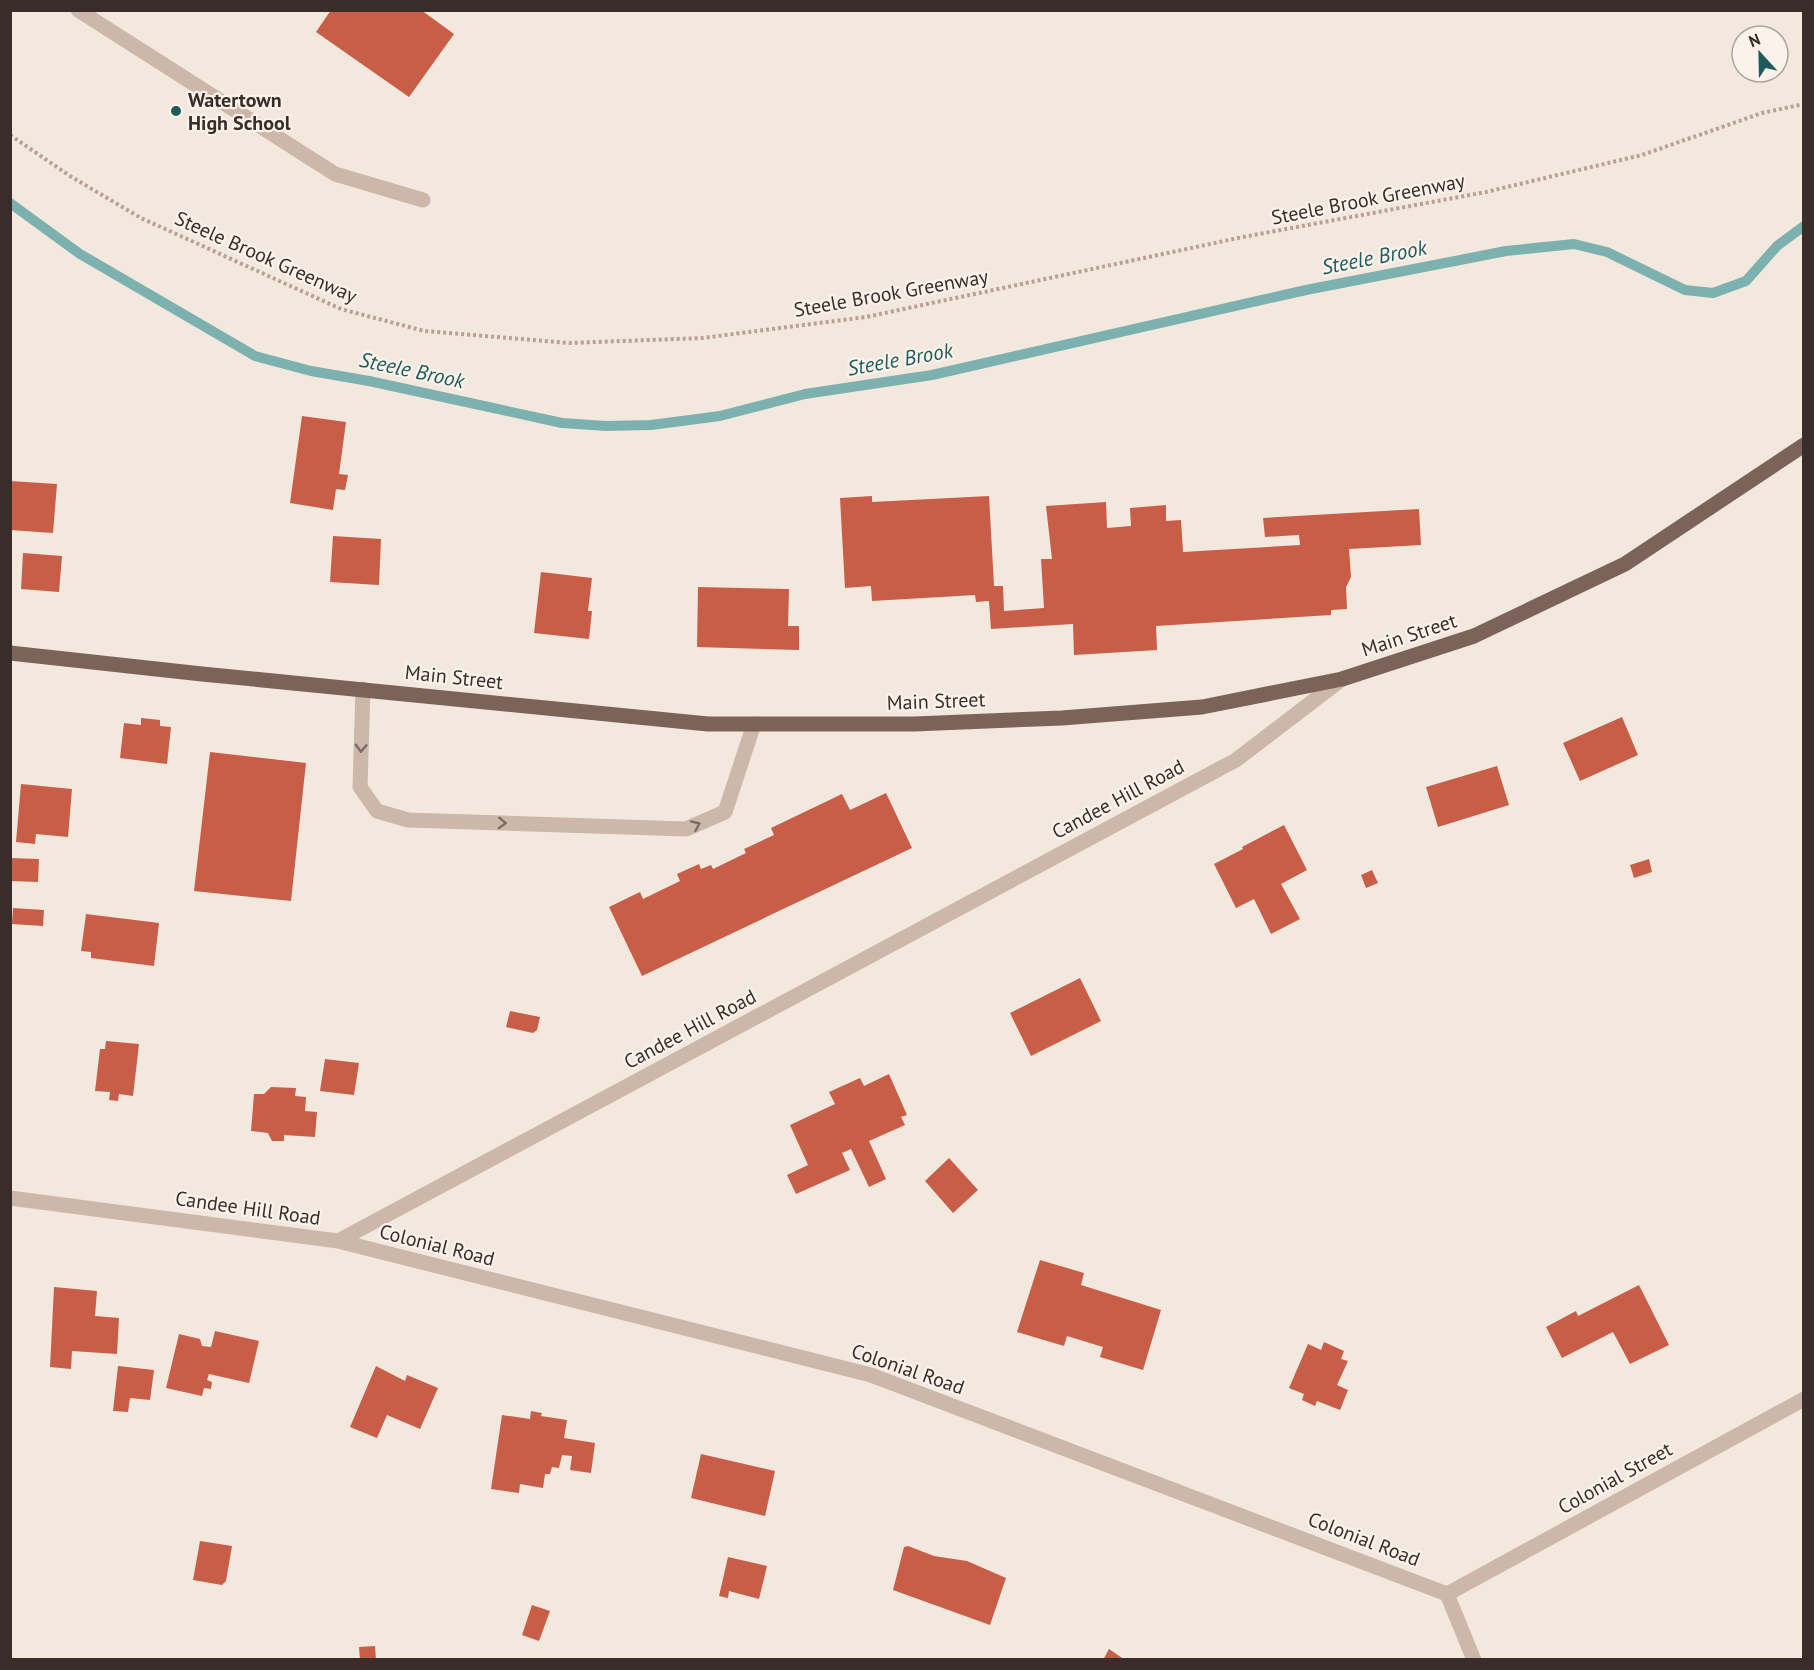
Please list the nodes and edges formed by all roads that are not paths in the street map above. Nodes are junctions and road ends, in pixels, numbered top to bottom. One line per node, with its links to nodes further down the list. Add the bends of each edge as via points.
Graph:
1 (78, 10): 2 (street, via 335,174)
2 (423, 200)
3 (1803, 445): 5 (main road, Main Street, via 1625,564 1474,636)
4 (10, 653): 6 (main road, Main Street)
5 (1342, 679): 7 (main road, Main Street, via 1202,707 1062,718 914,724); 9 (street, Candee Hill Road, via 1236,760)
6 (363, 689): 7 (main road, Main Street, via 708,724); 7 (street, one-way to 7, via 360,787 377,811 408,820 686,829 725,812)
7 (754, 724)
8 (10, 1198): 9 (street, Candee Hill Road)
9 (338, 1241): 11 (street, Colonial Road, via 871,1375)
10 (1803, 1399): 11 (street, Colonial Street)
11 (1447, 1594): 12 (street)
12 (1474, 1659)

